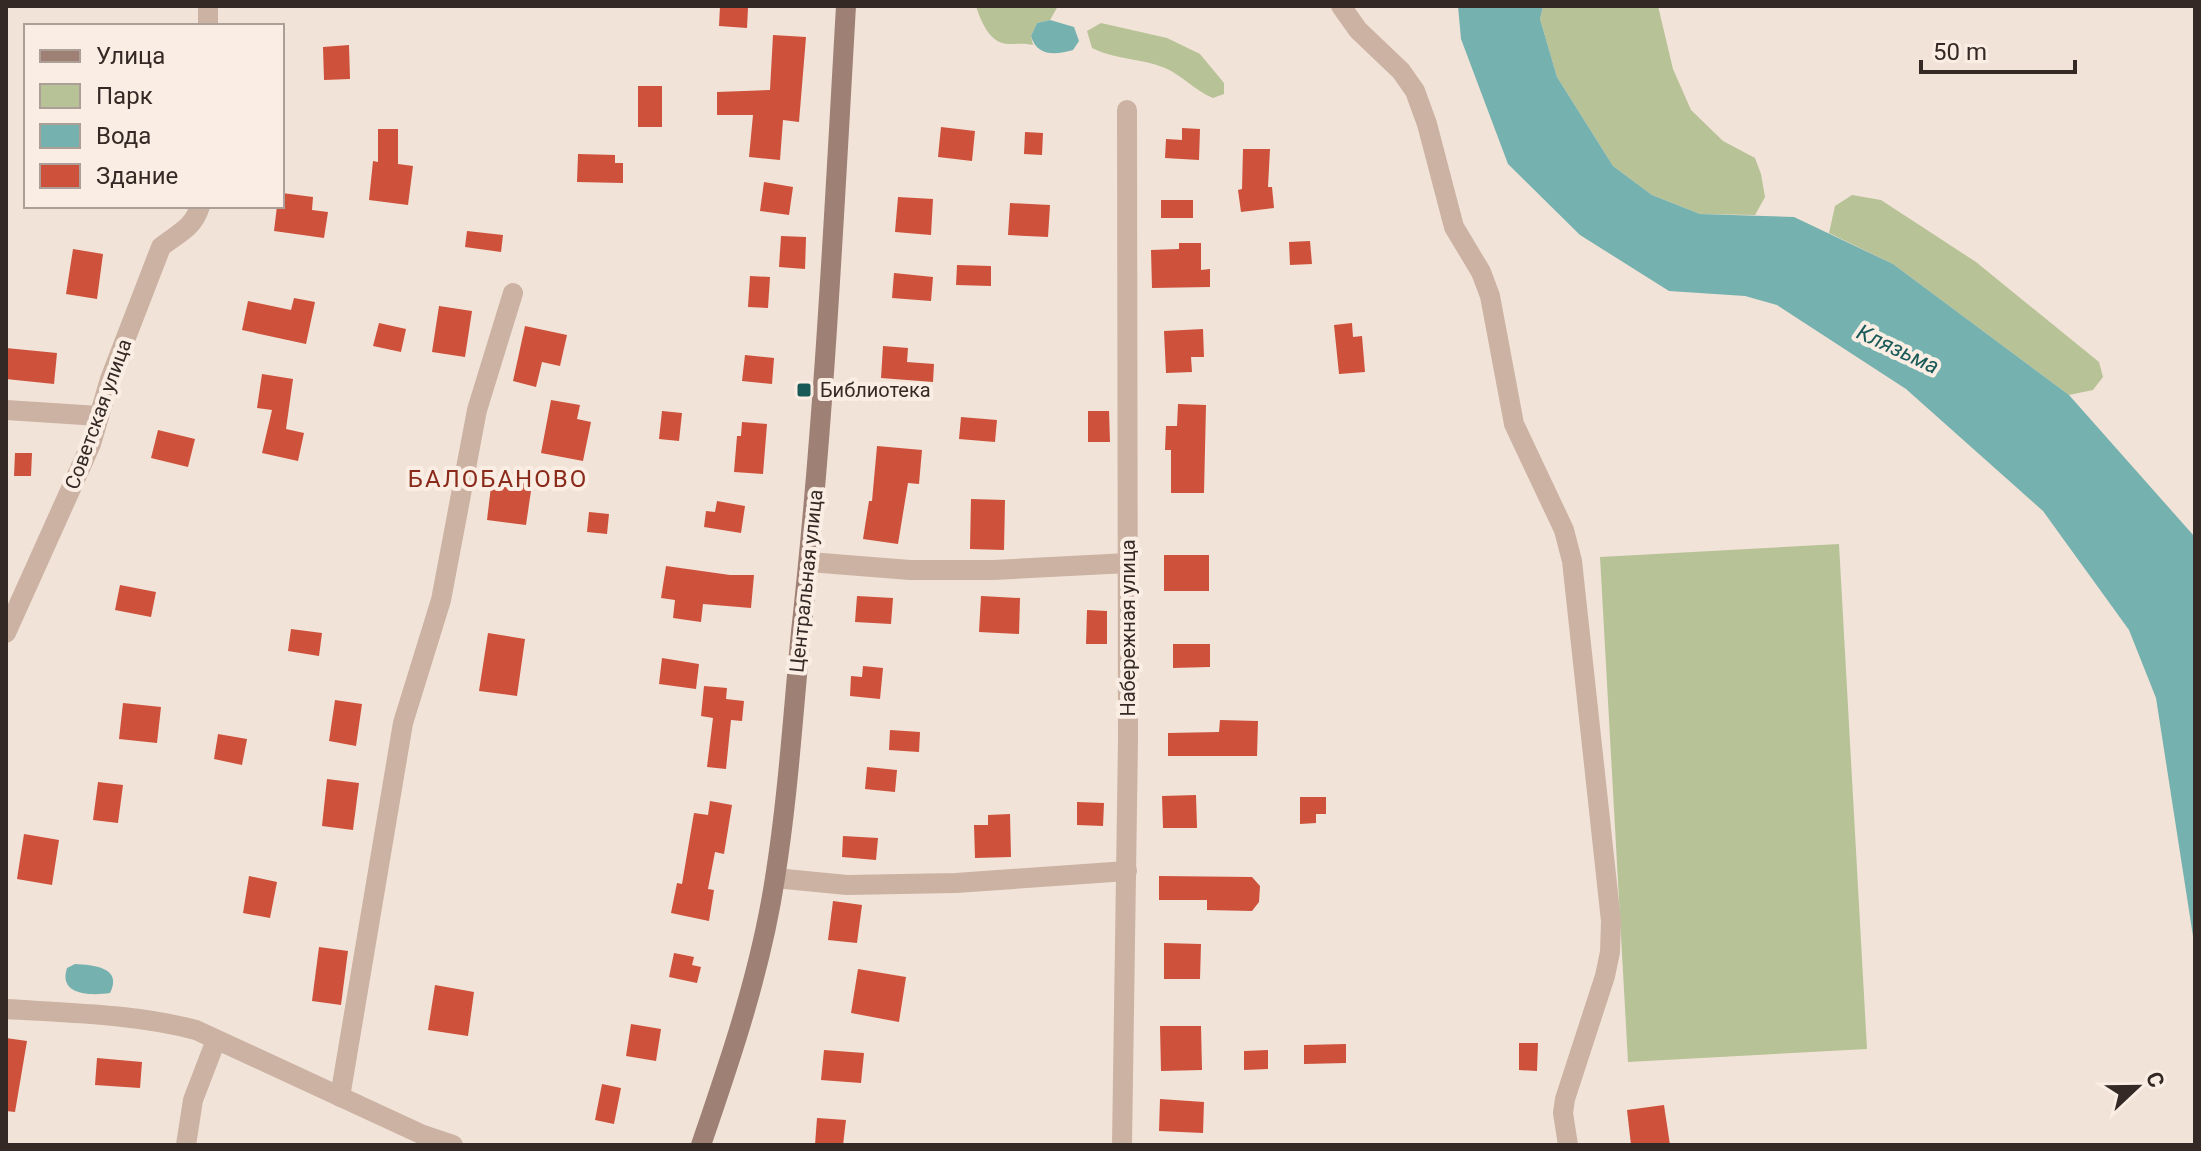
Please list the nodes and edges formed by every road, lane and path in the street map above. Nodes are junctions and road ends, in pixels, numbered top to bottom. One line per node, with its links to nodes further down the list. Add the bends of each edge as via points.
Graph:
1 (846, 6): 8 (main road, Центральная улица)
2 (1341, 6): 20 (street, via 1415,91 1454,227 1490,296 1514,424 1564,530 1572,561 1611,921 1605,976 1565,1099)
3 (1127, 110): 9 (street, Набережная улица)
4 (199, 208): 7 (street, Советская улица, via 184,233 161,247)
5 (513, 293): 15 (street, via 477,410 441,600 403,723)
6 (6, 410): 7 (street)
7 (99, 416): 10 (street, Советская улица)
8 (809, 562): 9 (street, via 910,570); 12 (main road, Центральная улица)
9 (1128, 563): 11 (street, Набережная улица)
10 (6, 633)
11 (1127, 871): 12 (street, via 956,883 847,885); 19 (street, Набережная улица)
12 (775, 878): 18 (main road, Центральная улица, via 749,996)
13 (6, 1009): 14 (street, via 172,1024)
14 (216, 1040): 15 (street); 16 (street, via 193,1100)
15 (340, 1097): 17 (street)
16 (186, 1145)
17 (453, 1145)
18 (702, 1145)
19 (1122, 1145)
20 (1568, 1145)

